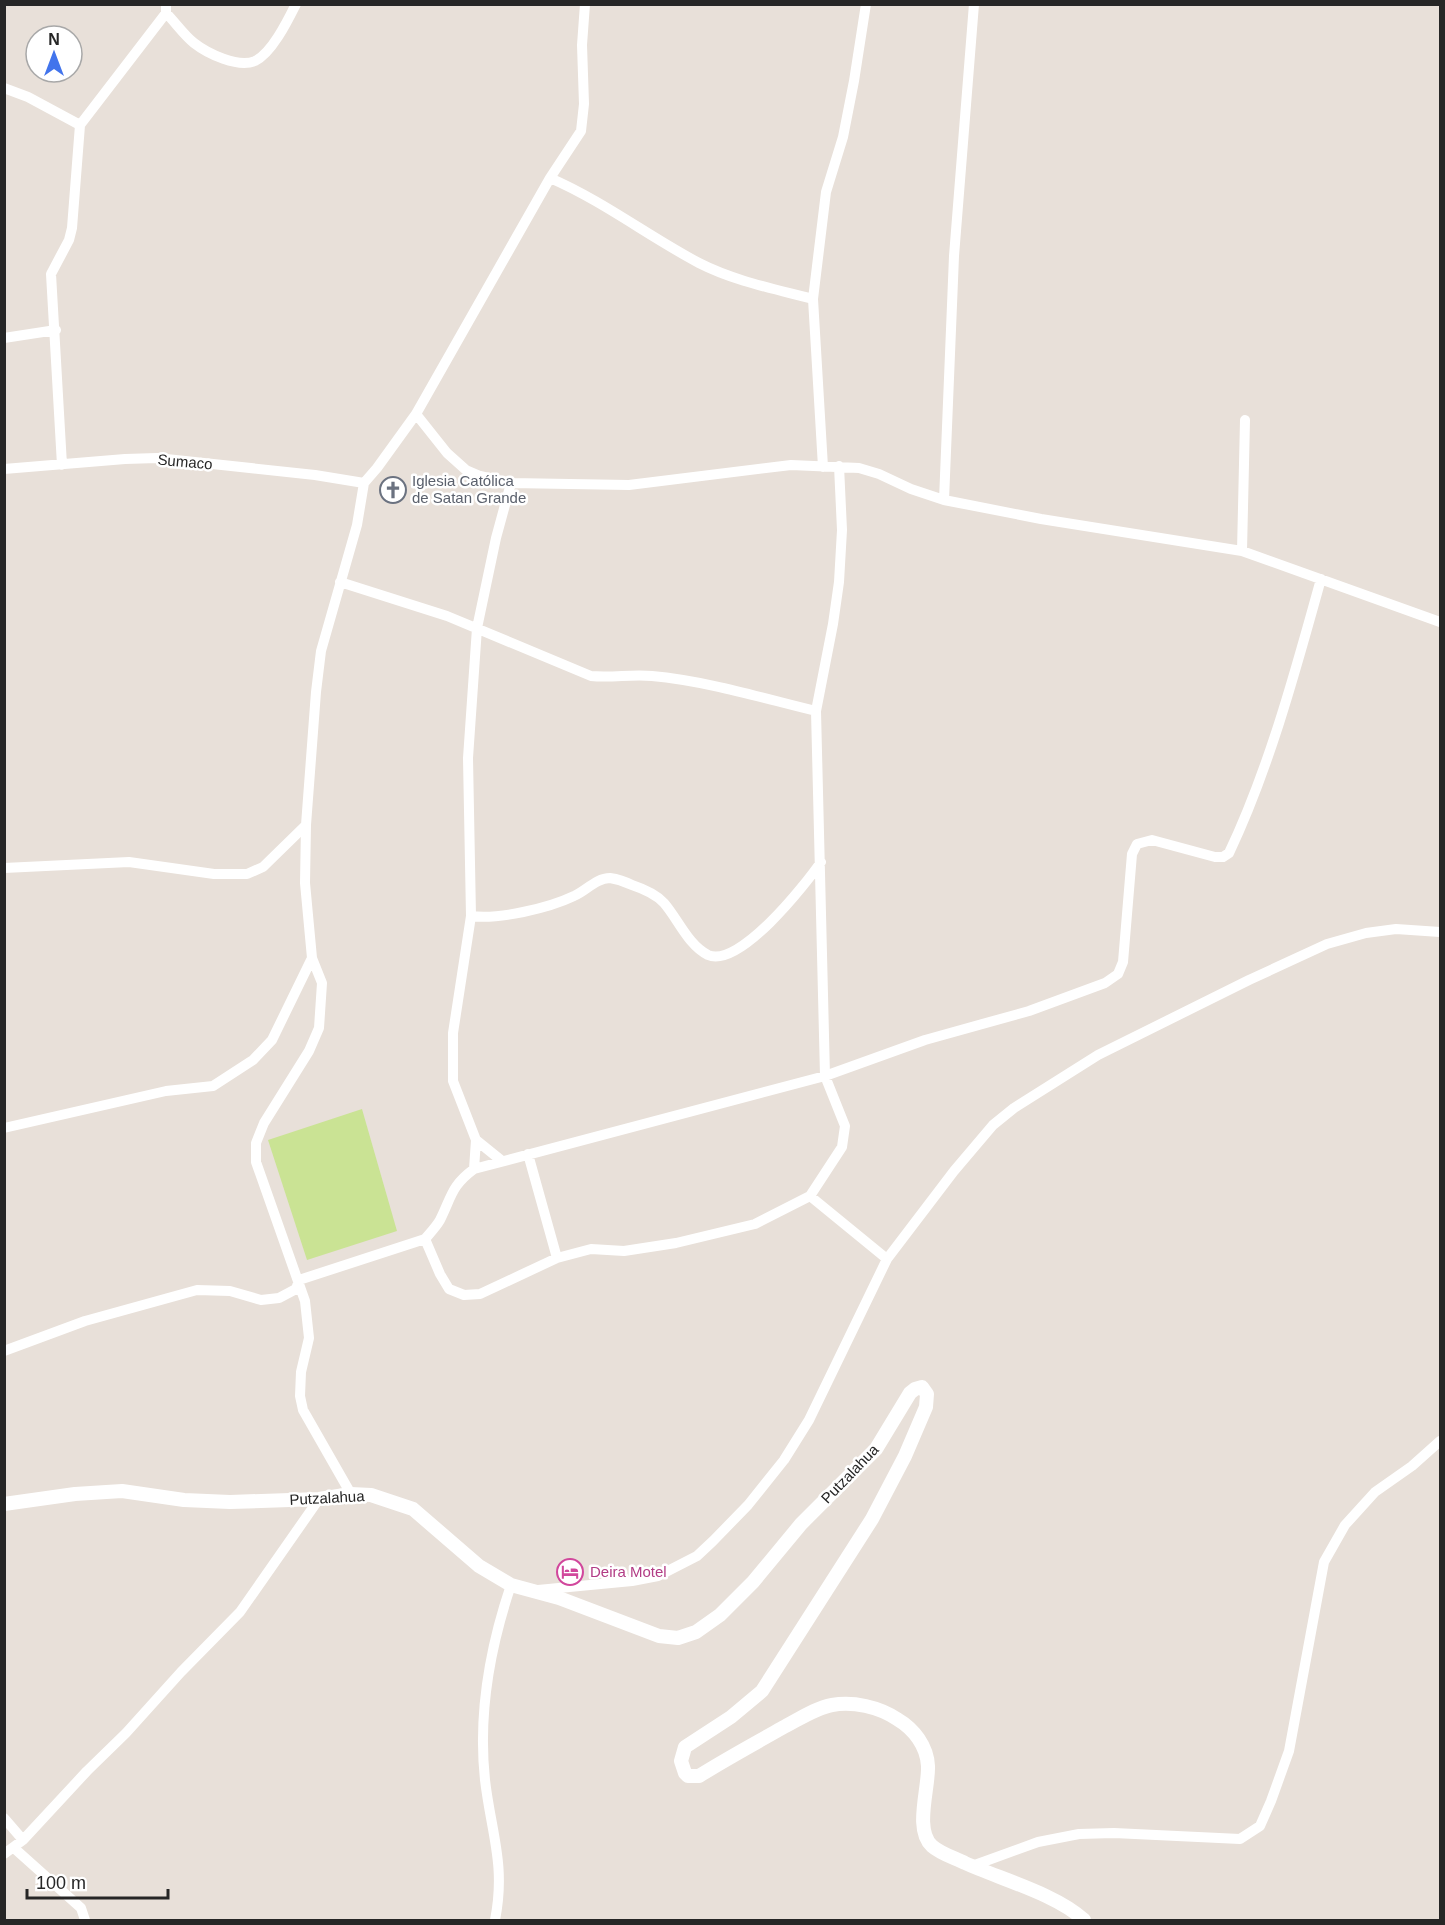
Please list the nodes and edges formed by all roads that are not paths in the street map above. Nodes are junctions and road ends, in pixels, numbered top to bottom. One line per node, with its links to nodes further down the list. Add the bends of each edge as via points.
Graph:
1 (296, 4): 5 (street, via 269,48 256,60 240,63 223,59 194,43)
2 (585, 4): 8 (street, via 581,131)
3 (866, 4): 9 (street, via 843,137 826,192)
4 (974, 4): 20 (street, via 954,256)
5 (166, 9): 7 (street)
6 (4, 88): 7 (street)
7 (80, 125): 10 (street, via 72,228 51,274)
8 (550, 178): 9 (street, via 592,198 698,262 741,279); 12 (street)
9 (813, 299): 16 (street)
10 (56, 330): 11 (street); 14 (street)
11 (4, 338)
12 (416, 414): 18 (street); 19 (street, via 466,470)
13 (1245, 420): 21 (street)
14 (62, 465): 17 (street, Sumaco); 18 (street, Sumaco, via 167,459)
15 (839, 466): 16 (street); 20 (street, via 879,474); 26 (street, via 839,582)
16 (823, 467): 19 (street, via 791,465 628,485)
17 (4, 469)
18 (364, 483): 23 (street, via 357,525)
19 (511, 483): 25 (street)
20 (944, 500): 21 (street)
21 (1242, 551): 22 (street)
22 (1322, 579): 24 (street); 33 (street, via 1263,766 1229,853 1215,857 1152,840 1137,844 1132,854 1126,944 1118,974 1105,983 1029,1011 925,1040)
23 (340, 582): 25 (street); 27 (street, via 321,651)
24 (1440, 622)
25 (477, 628): 26 (street, via 591,676 650,676 690,682); 30 (street, via 468,758)
26 (816, 711): 28 (street)
27 (306, 825): 29 (street, via 263,867 247,874 214,874 129,862); 32 (street, via 305,883)
28 (820, 862): 30 (street, via 768,925 722,956 710,956 700,949 654,895 612,878 601,879 582,893 536,908 498,917); 33 (street)
29 (4, 868)
30 (471, 916): 35 (street, via 452,1059 453,1081)
31 (1440, 932): 42 (street, via 1396,928 1327,944 1098,1055 993,1125)
32 (312, 958): 34 (street, via 272,1040 253,1060 213,1086 166,1091); 43 (street, via 322,983 319,1028 256,1143 256,1162)
33 (825, 1076): 36 (street); 39 (street, via 845,1125 842,1146)
34 (4, 1128)
35 (476, 1140): 37 (street); 38 (street)
36 (528, 1155): 37 (street); 41 (street)
37 (502, 1161): 38 (street)
38 (474, 1169): 40 (street, via 460,1179 439,1222)
39 (810, 1196): 41 (street, via 755,1224 676,1243 624,1251 591,1250); 42 (street)
40 (425, 1239): 41 (street, via 449,1289 464,1295 480,1294); 43 (street)
41 (557, 1258)
42 (887, 1259): 50 (street, via 809,1420 784,1460 748,1505 697,1556 669,1572 645,1579)
43 (299, 1280): 44 (street, via 291,1293 261,1300 230,1291 197,1290 85,1321); 46 (street, via 309,1338 301,1372 303,1410)
44 (4, 1351)
45 (1440, 1440): 53 (street, via 1375,1492 1345,1525 1324,1562 1289,1751 1260,1826 1240,1839 1078,1834 1038,1842)
46 (351, 1494): 47 (street, Putzalahua); 49 (street, Putzalahua, via 381,1498 413,1509 478,1566)
47 (319, 1499): 48 (street, Putzalahua, via 230,1502 122,1491); 52 (street, via 240,1612)
48 (4, 1504)
49 (511, 1585): 50 (street, Putzalahua); 55 (street, via 491,1662 482,1729 500,1882)
50 (531, 1590): 53 (street, Putzalahua, via 658,1636 678,1638 696,1632 720,1615 753,1582 801,1524 876,1449 910,1394 924,1388 928,1397 926,1407 872,1519 768,1682 747,1705 685,1747 681,1761 686,1773 699,1776 830,1705 881,1710 904,1722 926,1750 924,1822 929,1842)
51 (4, 1818): 52 (street)
52 (14, 1848): 54 (street, via 81,1908)
53 (972, 1866): 56 (street, Putzalahua, via 1045,1896)
54 (86, 1920)
55 (495, 1920)
56 (1083, 1920)

